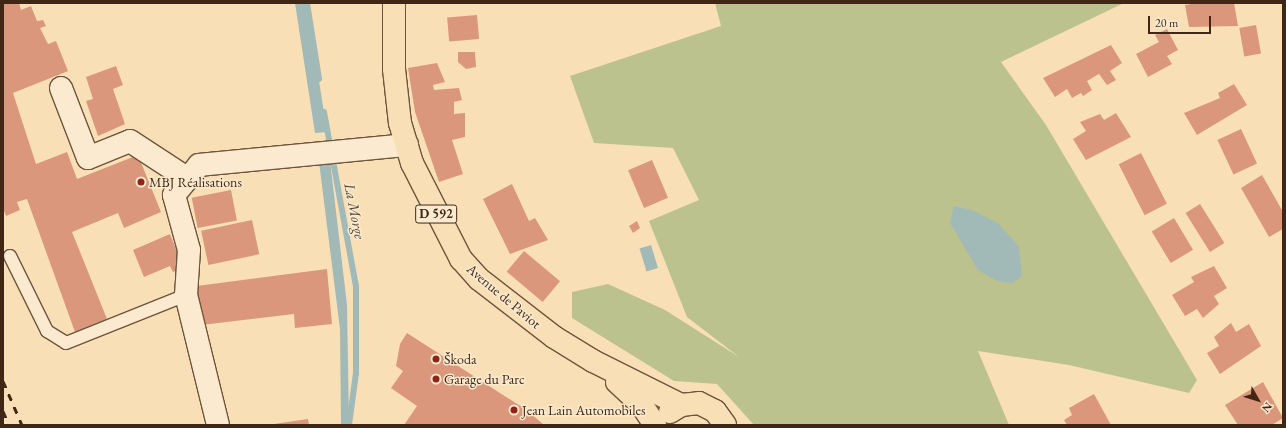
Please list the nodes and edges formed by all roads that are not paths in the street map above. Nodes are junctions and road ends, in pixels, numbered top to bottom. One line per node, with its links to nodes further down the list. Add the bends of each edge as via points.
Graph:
1 (394, 3): 3 (main road, Avenue de Paviot / D 592, via 394,69)
2 (61, 88): 4 (street, via 88,158 130,141)
3 (407, 145): 4 (street, via 199,165); 7 (main road, Avenue de Paviot / D 592, via 440,224 461,259 479,279 554,337)
4 (188, 179): 6 (street, via 174,195 189,250)
5 (10, 256): 6 (lane, via 48,332 66,343)
6 (186, 295): 9 (street)
7 (593, 361): 8 (main road, Avenue de Paviot / D 592); 10 (main road, Avenue de Paviot / D 592, via 640,404)
8 (681, 405): 11 (main road, via 671,411); 12 (main road, via 707,406)
9 (218, 425)
10 (655, 425)
11 (662, 425)
12 (725, 425)

